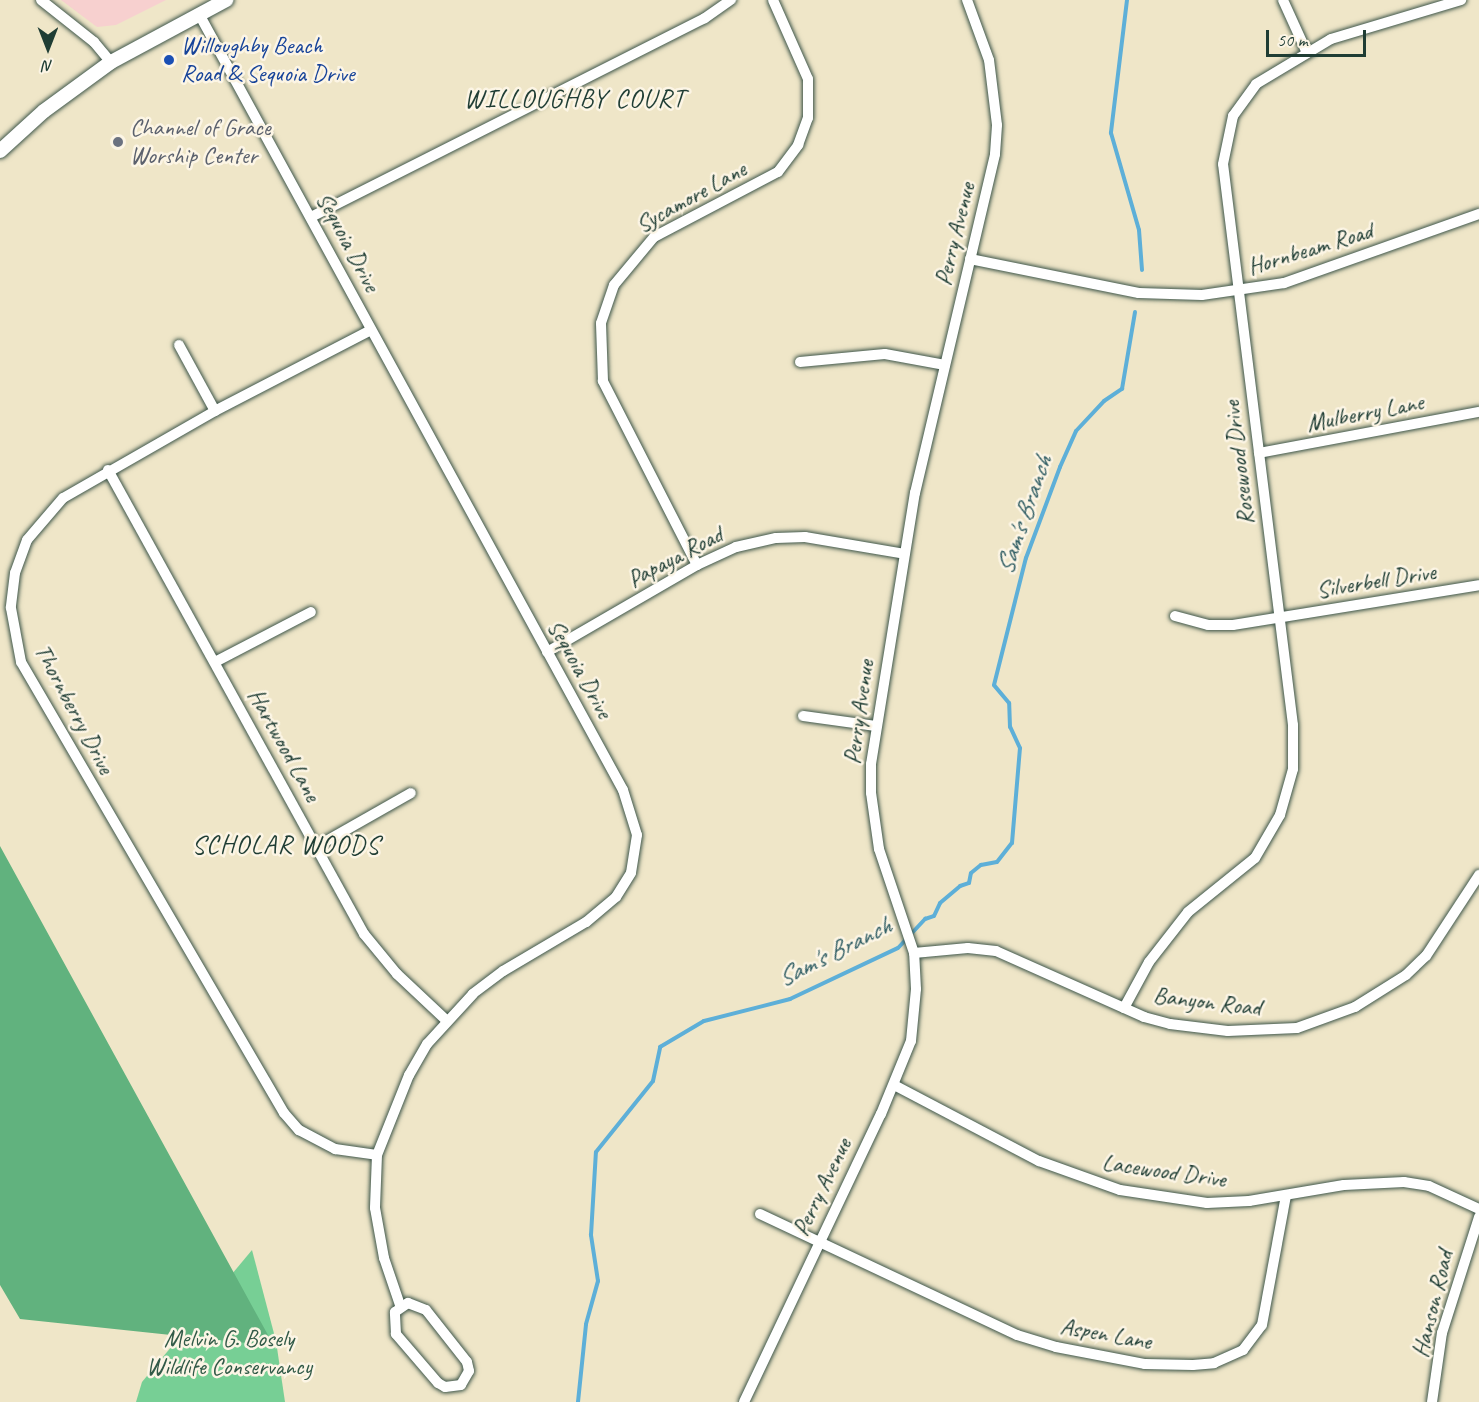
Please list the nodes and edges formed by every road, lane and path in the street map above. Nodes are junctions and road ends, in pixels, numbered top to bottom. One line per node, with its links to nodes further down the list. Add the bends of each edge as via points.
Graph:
1 (40, 0): 10 (street, via 94,42)
2 (226, 0): 8 (street)
3 (731, 0): 13 (street, via 705,18)
4 (773, 0): 25 (street, Sycamore Lane, via 808,79 808,118 798,145 778,172 654,237 614,285 601,323 603,381)
5 (967, 0): 14 (street, Perry Avenue, via 989,60 997,125 986,201)
6 (1283, 0): 9 (street)
7 (1461, 0): 9 (street, Rosewood Drive, via 1347,34)
8 (199, 14): 10 (street); 13 (street, Sequoia Drive)
9 (1307, 53): 15 (street, Rosewood Drive, via 1256,84 1243,98 1228,132 1223,164)
10 (111, 62): 11 (street, via 44,111)
11 (0, 151)
12 (1479, 214): 15 (street, Hornbeam Road, via 1284,283)
13 (311, 217): 16 (street, Sequoia Drive)
14 (970, 259): 15 (street, Hornbeam Road, via 1139,293 1202,295); 19 (street, Perry Avenue)
15 (1239, 291): 22 (street, Rosewood Drive)
16 (370, 330): 20 (street, Thornberry Drive); 30 (street, Sequoia Drive)
17 (179, 345): 20 (street)
18 (800, 362): 19 (street, via 885,354)
19 (945, 365): 24 (street, Perry Avenue)
20 (216, 411): 23 (street, Thornberry Drive)
21 (1479, 412): 22 (street, Mulberry Lane)
22 (1259, 453): 29 (street, Rosewood Drive)
23 (108, 470): 31 (street, Hartwood Lane); 41 (street, Thornberry Drive, via 50,509 23,548 11,608 21,662 284,1113 299,1130 335,1149)
24 (905, 554): 25 (street, Papaya Road, via 828,540 776,538 736,547); 33 (street, Perry Avenue)
25 (697, 565): 30 (street, Papaya Road)
26 (1479, 585): 29 (street, Silverbell Drive)
27 (311, 612): 31 (street)
28 (1175, 616): 29 (street, Silverbell Drive, via 1216,625)
29 (1279, 618): 38 (street, Rosewood Drive, via 1294,744 1292,777 1280,815 1255,858 1188,912 1163,941)
30 (547, 652): 39 (street, Sequoia Drive, via 634,817 637,835 631,873 606,908 503,971)
31 (215, 662): 35 (street, Hartwood Lane)
32 (803, 716): 33 (street)
33 (876, 726): 37 (street, Perry Avenue, via 871,764 874,821 879,849)
34 (411, 793): 35 (street)
35 (316, 847): 39 (street, Hartwood Lane, via 370,943)
36 (1479, 875): 38 (street, Banyon Road, via 1426,956 1406,975 1330,1019 1262,1032 1228,1031 1170,1024)
37 (914, 953): 38 (street, Banyon Road, via 968,948 996,951); 40 (street, Perry Avenue, via 912,1041)
38 (1124, 1008)
39 (447, 1021): 41 (street, Sequoia Drive, via 427,1044 409,1075)
40 (894, 1085): 42 (street, Lacewood Drive, via 1039,1161 1086,1181 1207,1203); 46 (street, Perry Avenue)
41 (378, 1155): 47 (street, Sequoia Drive, via 378,1232)
42 (1286, 1196): 43 (street, Lacewood Drive, via 1376,1181 1404,1182 1429,1186); 46 (street, Aspen Lane, via 1262,1325 1243,1350 1214,1363 1145,1364 1026,1338)
43 (1479, 1209)
44 (760, 1214): 46 (street, Aspen Lane)
45 (1479, 1217): 49 (street, Hanson Road, via 1445,1324)
46 (819, 1242): 48 (street, Perry Avenue)
47 (400, 1305): 47 (street, Sequoia Drive, via 394,1320 400,1340 438,1383 445,1387 461,1385 469,1371 467,1362 426,1310 415,1304)
48 (747, 1401)
49 (1432, 1402)

